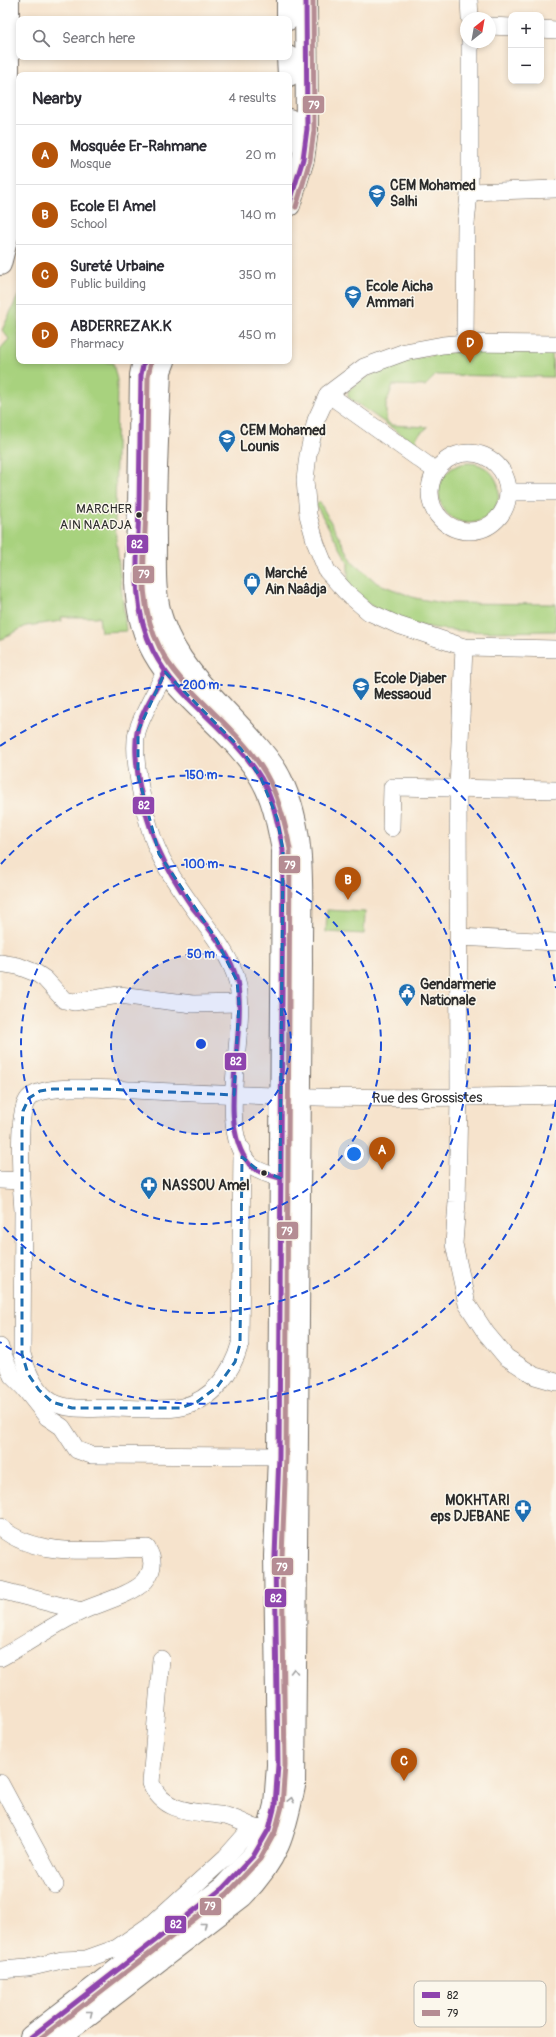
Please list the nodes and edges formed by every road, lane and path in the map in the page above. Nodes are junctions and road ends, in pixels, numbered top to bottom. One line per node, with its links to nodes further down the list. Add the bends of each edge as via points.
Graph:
1 (8, 0): 17 (main road)
2 (288, 0): 6 (main road)
3 (306, 0): 16 (main road, via 307,129 303,159)
4 (469, 0): 5 (street)
5 (470, 12)
6 (288, 16)
7 (496, 26): 8 (street)
8 (508, 27)
9 (544, 29): 10 (street)
10 (556, 30)
11 (470, 48): 15 (street)
12 (288, 60): 13 (main road)
13 (289, 72)
14 (556, 189): 15 (street)
15 (468, 192): 19 (street)
16 (292, 195)
17 (4, 232): 18 (main road)
18 (0, 264)
19 (465, 343): 20 (street); 23 (street, via 405,352 364,367)
20 (556, 344)
21 (143, 364): 29 (main road, via 141,375 139,508 134,571 141,620 153,651)
22 (163, 364): 39 (main road, via 160,371 154,505 155,594 163,623 175,649 192,673 269,760 281,779 297,827 300,855 301,963)
23 (328, 394): 24 (street); 27 (street, via 316,420 305,480 308,515 327,571 369,612 398,625)
24 (436, 470): 25 (street, via 454,456 471,453 482,455 494,462 502,472 507,480); 25 (street, via 430,487 434,509 442,520 452,527 465,531 476,530 493,523 503,511)
25 (509, 492): 26 (street)
26 (556, 492)
27 (464, 647): 28 (street); 30 (street)
28 (556, 649)
29 (166, 672): 36 (street, via 138,731 135,749 138,775 159,854 219,944 237,981); 39 (main road, via 241,749 261,778 277,818 283,850)
30 (458, 789): 31 (street); 32 (street, via 392,787); 33 (street)
31 (556, 790)
32 (391, 828)
33 (459, 937): 34 (street); 40 (street)
34 (556, 942)
35 (0, 963): 36 (street, via 36,973 64,1000 74,1002 119,994 193,1004)
36 (239, 1003): 37 (street)
37 (234, 1095): 39 (street, Rue des Grossistes); 41 (street, via 236,1133); 44 (street, Rue des Grossistes, via 103,1089 40,1091 29,1098 23,1111)
38 (556, 1095): 40 (street, Rue des Grossistes)
39 (290, 1096): 40 (street, Rue des Grossistes); 42 (main road); 54 (main road, one-way to 39, via 294,1786)
40 (459, 1098): 46 (street, via 454,1244 467,1304 506,1357 535,1376)
41 (242, 1149): 42 (street, via 255,1168); 44 (street, Rue des Grossistes, via 240,1344 235,1362 217,1387 198,1402 180,1408 72,1408 52,1402 39,1390 28,1374 22,1354)
42 (280, 1178): 47 (main road)
43 (0, 1180): 44 (street)
44 (21, 1181)
45 (0, 1347): 47 (street, via 12,1376 48,1417 62,1427 77,1450 91,1456)
46 (556, 1382)
47 (279, 1456): 54 (main road, via 276,1556 278,1764)
48 (0, 1527): 50 (street, via 28,1544 53,1550 147,1548 153,1563 144,1581 129,1591)
49 (0, 1590): 50 (street)
50 (81, 1611): 51 (street)
51 (0, 1658)
52 (162, 1659): 54 (street, via 152,1782 156,1794 182,1810 227,1817)
53 (0, 1783): 55 (street)
54 (270, 1830): 56 (street, via 247,1832 226,1858 153,1923 117,1948 86,1959 54,1961 28,1968); 57 (main road, via 254,1855 223,1888); 58 (main road, one-way to 54, via 242,1896 259,1878 274,1855)
55 (55, 1885)
56 (0, 1970)
57 (31, 2037)
58 (59, 2037)

